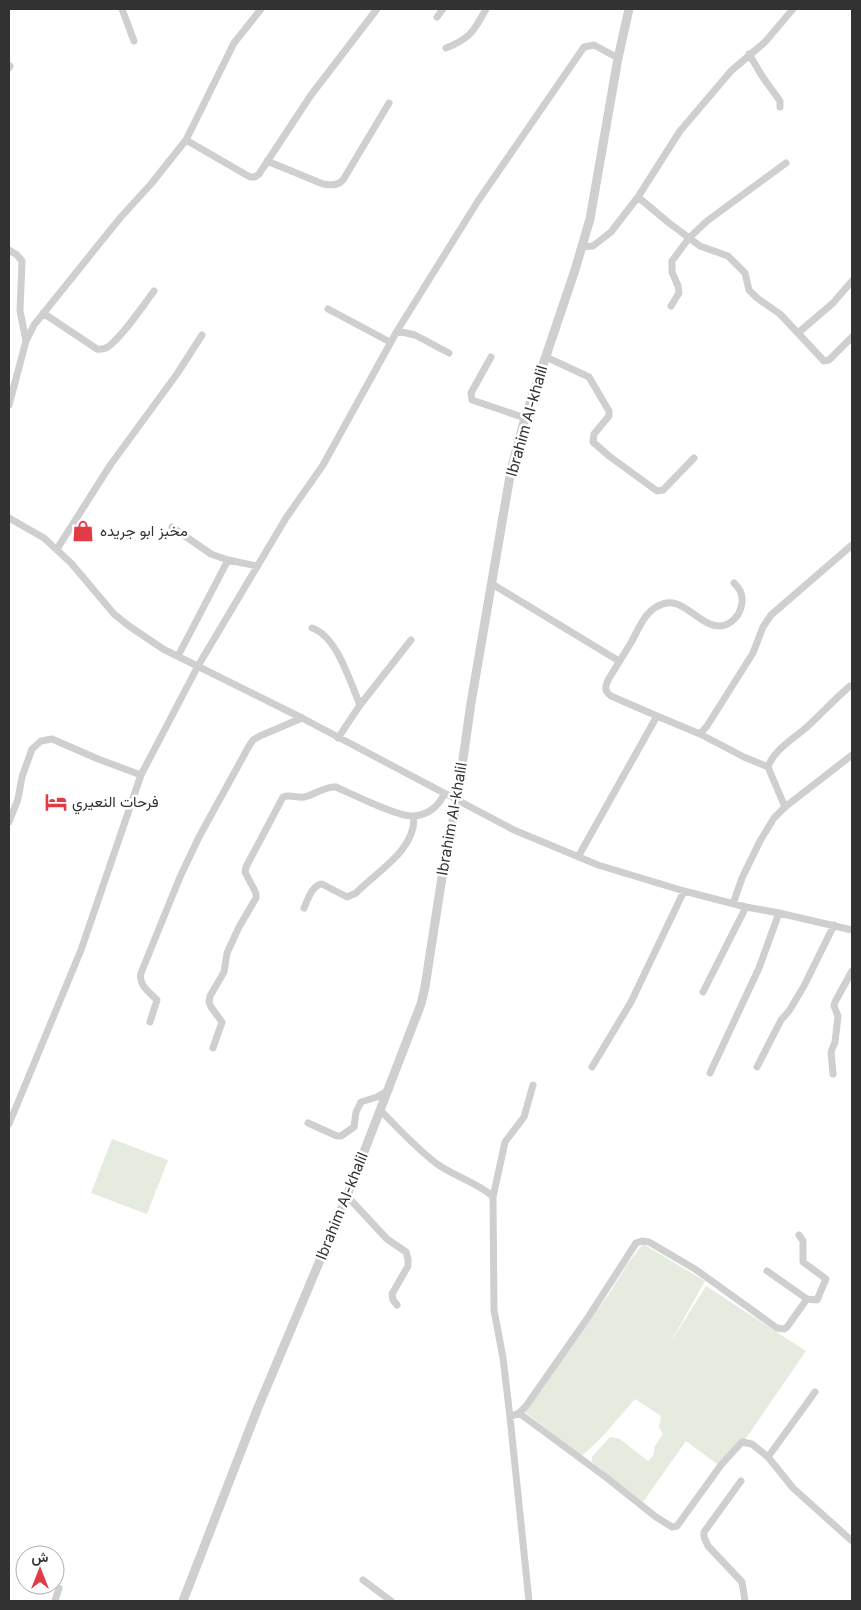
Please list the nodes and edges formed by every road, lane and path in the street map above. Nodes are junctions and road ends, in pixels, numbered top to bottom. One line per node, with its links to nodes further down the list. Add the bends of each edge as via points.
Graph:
1 (122, 9): 9 (street)
2 (261, 9): 15 (street, via 234,43)
3 (376, 9): 16 (street, via 311,95)
4 (443, 9): 8 (street)
5 (486, 9): 10 (street, via 476,28 464,41)
6 (630, 9): 12 (street, Ibrahim Al-khalil)
7 (793, 9): 11 (street, via 765,42)
8 (437, 17)
9 (134, 41)
10 (446, 48)
11 (750, 54): 14 (street); 18 (street, via 731,71 680,131)
12 (618, 58): 20 (street, Ibrahim Al-khalil, via 590,219); 27 (street, via 594,45 584,47 487,186)
13 (389, 103): 16 (street, via 338,184 323,184)
14 (780, 106)
15 (186, 140): 16 (street, via 250,177 259,174); 26 (street)
16 (267, 161)
17 (786, 163): 19 (street)
18 (638, 197): 19 (street); 20 (street, via 606,236 593,246)
19 (689, 238): 24 (street, via 672,261 679,293); 28 (street, via 700,246 728,256 745,274 749,290)
20 (582, 247): 35 (street, Ibrahim Al-khalil)
21 (9, 250): 31 (street, via 22,261 20,311)
22 (852, 281): 28 (street, via 833,303)
23 (154, 292): 26 (street, via 122,332 102,350)
24 (671, 306)
25 (328, 309): 32 (street)
26 (43, 313): 31 (street)
27 (396, 330): 32 (street); 33 (street, via 415,335)
28 (798, 333): 30 (street, via 826,362)
29 (202, 335): 42 (street, via 111,464)
30 (852, 337)
31 (26, 341): 36 (street)
32 (390, 342): 44 (street, via 323,465)
33 (449, 353)
34 (491, 357): 37 (street, via 471,393 472,400)
35 (546, 357): 37 (street, Ibrahim Al-khalil); 38 (street, via 586,375 592,381 609,411 609,416 594,434 593,442 656,490 663,490)
36 (9, 405)
37 (525, 418): 46 (street, Ibrahim Al-khalil, via 511,470)
38 (694, 458)
39 (9, 518): 42 (street)
40 (172, 527): 43 (street, via 211,554)
41 (852, 545): 56 (street, via 770,615 753,653)
42 (57, 549): 49 (street, via 114,614)
43 (228, 560): 44 (street); 49 (street)
44 (257, 566): 51 (street)
45 (734, 583): 50 (street, via 741,589 743,600 739,615 733,622 719,626 710,624 675,603 656,606 638,627)
46 (492, 584): 50 (street); 62 (street, Ibrahim Al-khalil)
47 (312, 628): 53 (street, via 327,636 335,648)
48 (411, 640): 53 (street)
49 (178, 656): 51 (street)
50 (619, 661): 54 (street, via 605,687 606,692)
51 (198, 666): 55 (street); 60 (street)
52 (850, 686): 59 (street, via 778,751)
53 (360, 705): 57 (street)
54 (657, 716): 56 (street); 66 (street)
55 (302, 718): 57 (street); 76 (street, via 253,740 199,837 139,978 157,1000)
56 (700, 734): 59 (street)
57 (338, 738): 61 (street)
58 (852, 755): 63 (street)
59 (768, 767): 63 (street)
60 (141, 775): 65 (street, via 52,739 41,741 32,749); 86 (street, via 81,950)
61 (444, 794): 62 (street); 64 (street, via 438,805)
62 (457, 801): 66 (street); 83 (street, Ibrahim Al-khalil, via 425,988)
63 (785, 807): 68 (street, via 760,841)
64 (414, 817): 70 (street, via 414,827 399,855 356,894 347,896 318,884); 77 (street, via 330,787 301,798 283,797 246,866 245,872 256,898 227,952 224,972 210,996 211,1007 222,1022)
65 (9, 822)
66 (578, 857): 67 (street)
67 (684, 892): 68 (street); 78 (street, via 631,1002)
68 (733, 904): 69 (street)
69 (746, 907): 71 (street); 75 (street)
70 (304, 908)
71 (779, 913): 72 (street); 80 (street, via 759,968)
72 (834, 925): 73 (street); 79 (street, via 804,986 781,1020)
73 (852, 930)
74 (852, 971): 81 (street, via 834,1006 838,1016 835,1042 830,1052)
75 (703, 992)
76 (150, 1022)
77 (213, 1048)
78 (592, 1067)
79 (757, 1067)
80 (710, 1073)
81 (833, 1074)
82 (533, 1084): 88 (street, via 524,1118 506,1142)
83 (389, 1089): 84 (street, Ibrahim Al-khalil); 85 (street, via 361,1102 354,1127 341,1136)
84 (381, 1111): 87 (street, Ibrahim Al-khalil); 88 (street, via 438,1164)
85 (308, 1123)
86 (9, 1124)
87 (347, 1196): 92 (street, via 387,1239 406,1252 408,1266 392,1294); 100 (street, Ibrahim Al-khalil, via 257,1410)
88 (492, 1197): 95 (street, via 494,1310)
89 (799, 1235): 91 (street, via 803,1241 803,1262 826,1279 817,1300)
90 (767, 1271): 91 (street)
91 (808, 1299): 94 (street, via 787,1327 776,1328 694,1269 649,1242 639,1241 584,1324)
92 (397, 1305)
93 (815, 1392): 96 (street)
94 (518, 1413): 95 (street); 96 (street, via 672,1528 742,1442 752,1444)
95 (510, 1417): 102 (street)
96 (768, 1457): 98 (street, via 793,1488)
97 (741, 1481): 103 (street, via 704,1532 704,1537 715,1554 742,1582)
98 (852, 1541)
99 (363, 1580): 101 (street)
100 (183, 1601)
101 (391, 1601)
102 (528, 1601)
103 (745, 1601)

